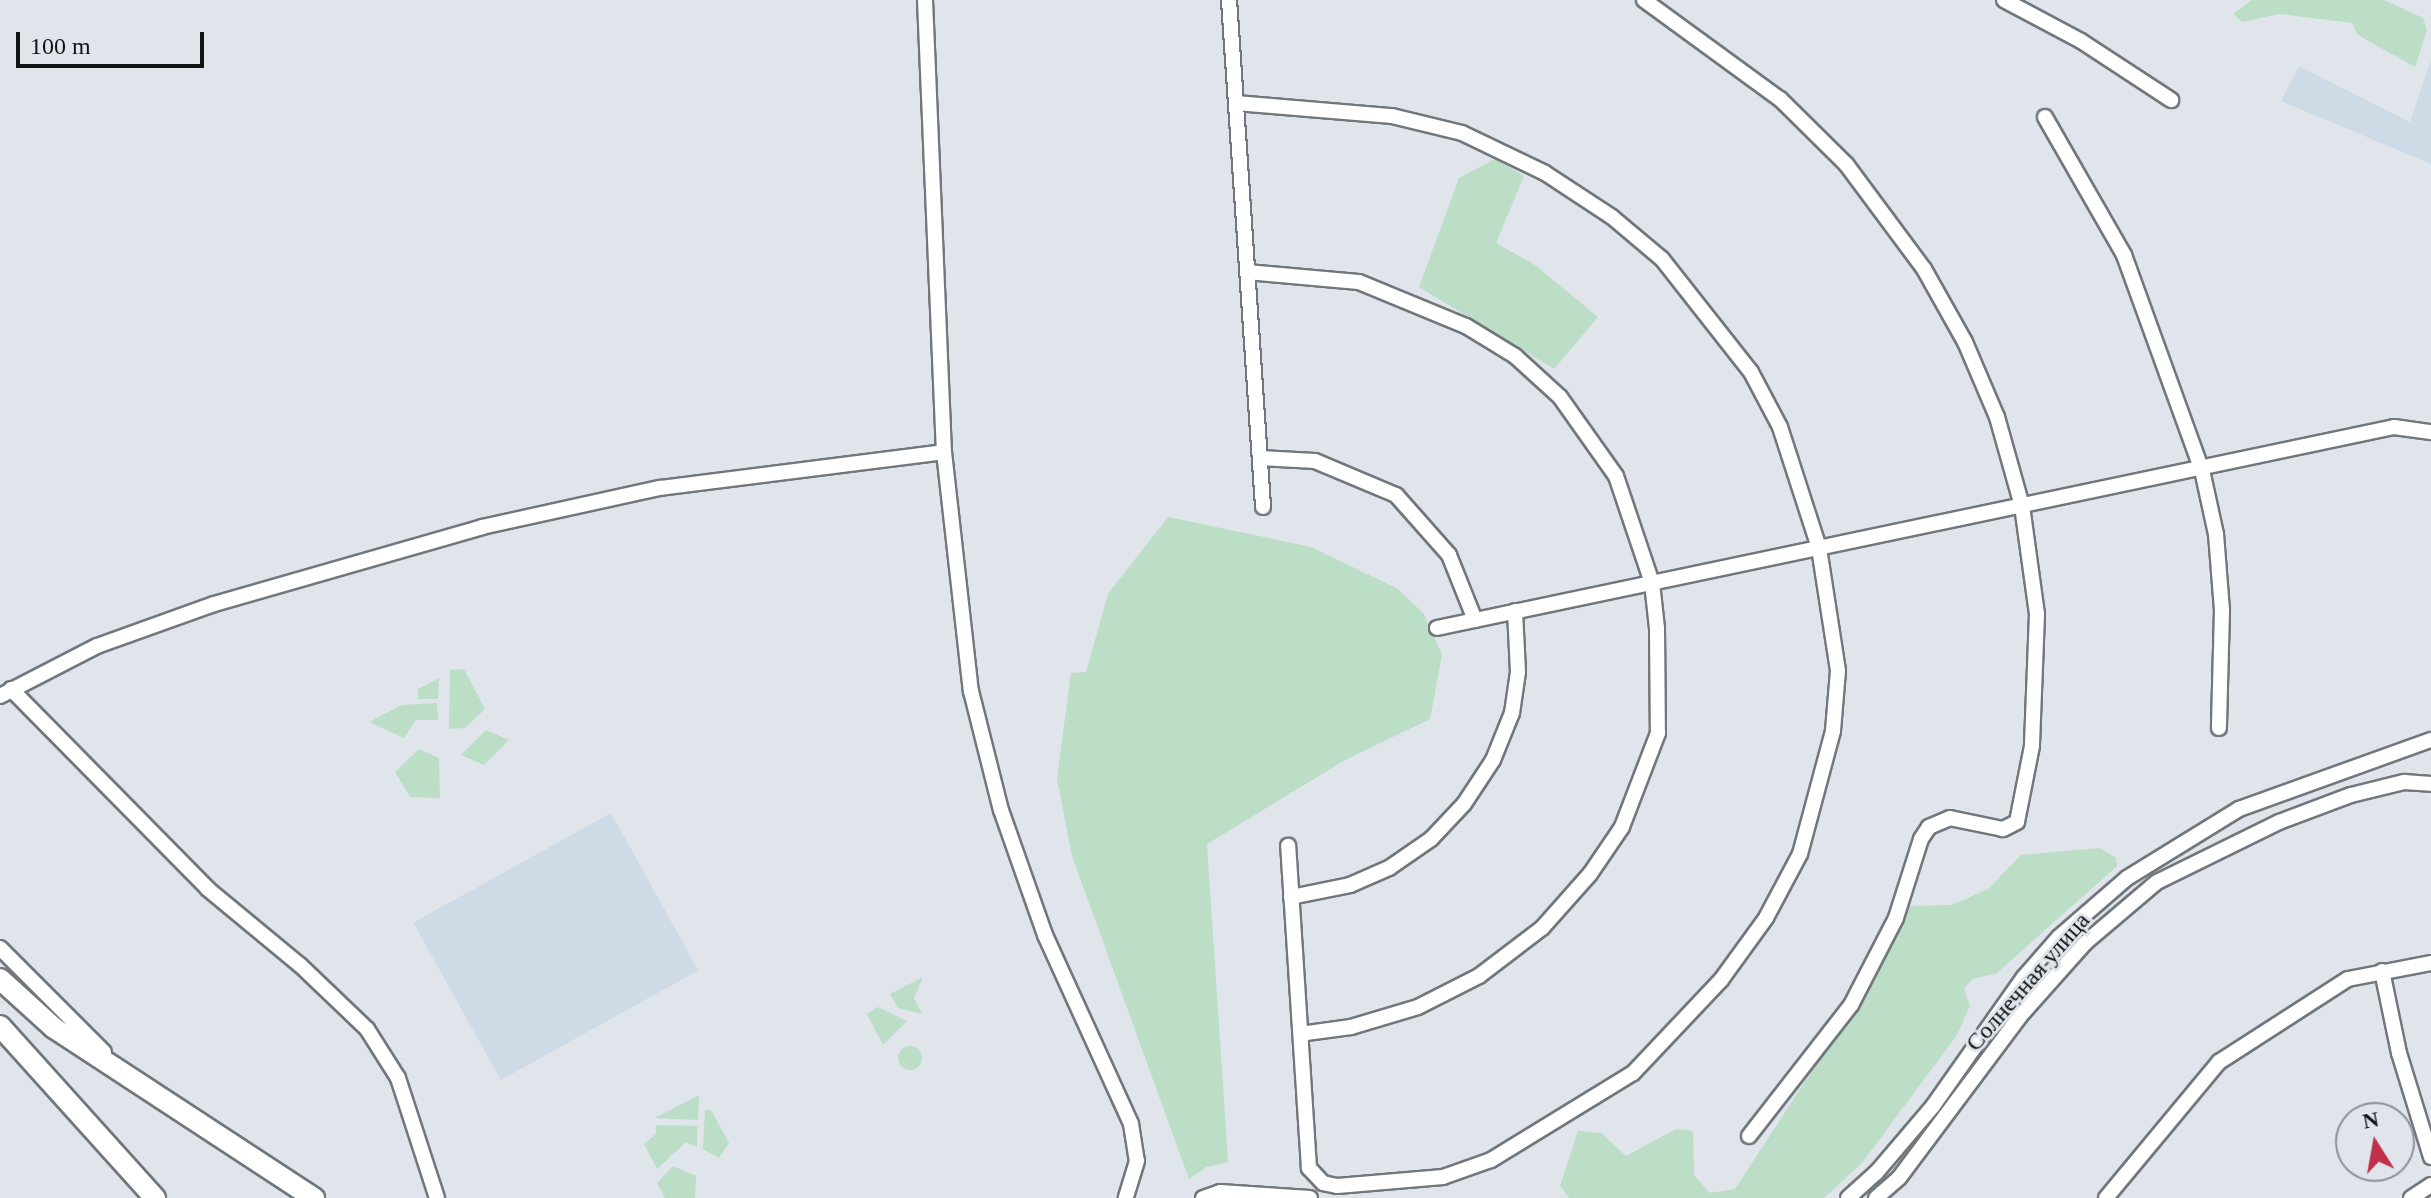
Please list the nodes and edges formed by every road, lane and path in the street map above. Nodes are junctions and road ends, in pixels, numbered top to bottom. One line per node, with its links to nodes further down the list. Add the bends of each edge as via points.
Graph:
1 (925, 0): 10 (street)
2 (1229, 0): 6 (street)
3 (1644, 0): 13 (street, via 1780,99 1879,202 1965,342 1997,417)
4 (2004, 0): 5 (street, via 2081,41)
5 (2171, 100)
6 (1236, 103): 8 (street); 15 (street, via 1392,116 1462,133 1545,173 1612,217 1662,259 1751,372 1780,427)
7 (2045, 117): 12 (street, via 2124,255)
8 (1247, 272): 11 (street); 16 (street, via 1359,282 1466,326 1515,356 1560,397 1616,476)
9 (2431, 432): 12 (street, via 2394,427)
10 (944, 452): 20 (street, via 660,488 482,527 214,604 97,646); 39 (street, via 971,691 1001,810 1045,935 1131,1124 1137,1161)
11 (1260, 458): 14 (street); 18 (street, via 1315,461 1396,495 1449,555)
12 (2202, 470): 13 (street); 21 (street, via 2216,534 2222,610)
13 (2022, 506): 15 (street); 33 (street, via 2037,614 2038,675 2026,794 2017,822 2003,829 1950,818 1929,827 1896,918 1851,1005)
14 (1263, 507)
15 (1819, 548): 16 (street); 31 (street, via 1838,671 1833,731 1800,854 1766,918 1721,980 1633,1073 1491,1160 1443,1177 1337,1186 1323,1183 1309,1168)
16 (1652, 583): 17 (street); 31 (street, via 1658,733 1622,827 1590,874 1542,928 1479,976 1418,1007 1351,1027)
17 (1515, 611): 18 (street); 25 (street, via 1518,672 1512,713 1493,760 1464,804 1431,839 1389,868 1350,885)
18 (1475, 620): 19 (street)
19 (1437, 628)
20 (6, 693): 38 (street, via 197,878 367,1029 398,1078)
21 (2219, 728)
22 (2431, 740): 42 (street, via 2239,809 2127,878 2059,937 2024,977 1933,1106)
23 (2431, 784): 43 (street, Солнечная улица, via 2404,782 2351,795 2279,822 2157,882 2085,943 2020,1016 1899,1178)
24 (1288, 846): 25 (street)
25 (1291, 897): 31 (street)
26 (0, 948): 32 (street)
27 (2431, 963): 28 (street)
28 (2382, 971): 34 (street, via 2399,1053); 44 (street, via 2348,979 2219,1062)
29 (0, 979): 32 (street, via 54,1028)
30 (0, 1026): 36 (street)
31 (1300, 1034)
32 (140, 1084): 37 (street)
33 (1749, 1136)
34 (2431, 1157)
35 (2431, 1185): 45 (street)
36 (155, 1198)
37 (314, 1198)
38 (437, 1198)
39 (1126, 1198)
40 (1203, 1198): 41 (street, via 1220,1192)
41 (1310, 1198)
42 (1848, 1198)
43 (1876, 1198)
44 (2106, 1198)
45 (2411, 1198)

